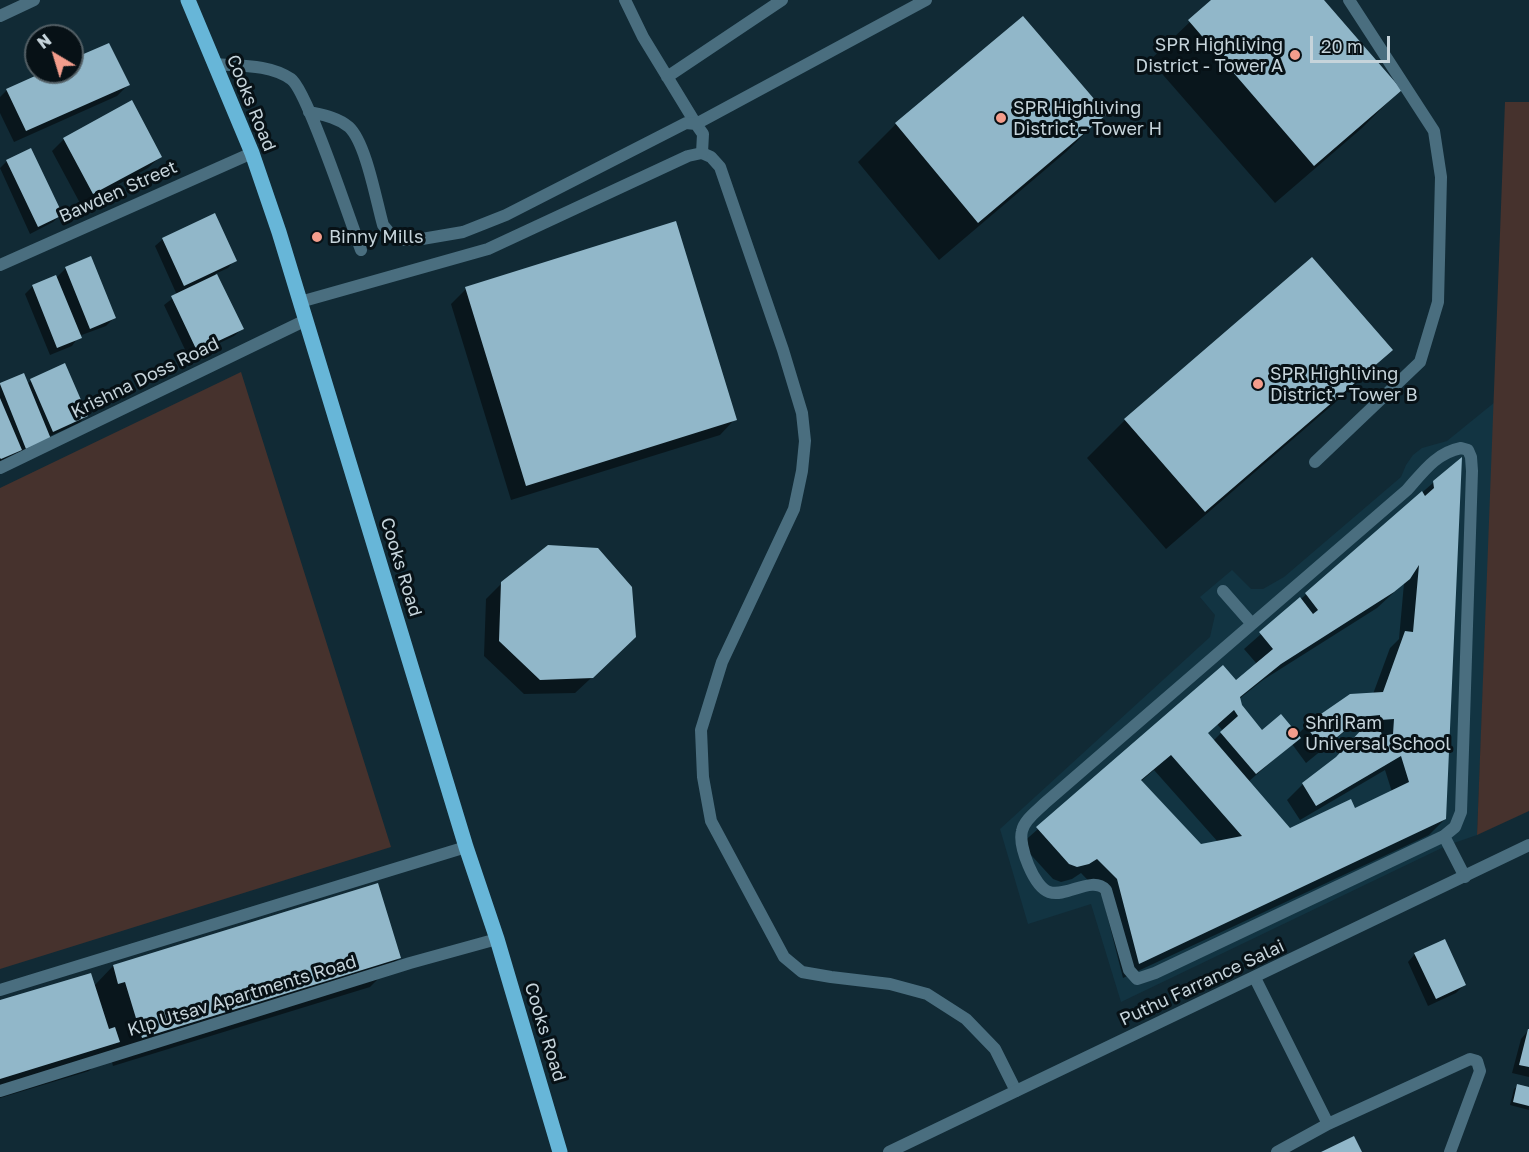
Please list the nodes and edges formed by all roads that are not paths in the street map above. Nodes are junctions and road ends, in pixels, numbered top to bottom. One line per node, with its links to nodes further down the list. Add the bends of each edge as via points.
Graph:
1 (34, 0): 7 (street)
2 (188, 0): 8 (main road, Cooks Road)
3 (625, 0): 9 (street)
4 (782, 0): 9 (street)
5 (926, 0): 11 (street)
6 (1349, 0): 18 (street, via 1434,131 1441,177 1438,302 1420,362)
7 (0, 16)
8 (215, 64): 10 (street, via 264,68 289,78); 12 (main road, Cooks Road)
9 (667, 77): 11 (street)
10 (309, 112): 11 (street, via 333,117 359,140 383,225 392,236 404,240 463,232 506,215 686,123); 14 (street)
11 (696, 124): 13 (street, via 703,134)
12 (252, 153): 15 (street, Bawden Street); 16 (main road, Cooks Road)
13 (702, 153): 16 (street, via 488,249); 30 (street, via 711,156 720,167 783,351 802,413 805,441 794,509 722,662 701,730 703,777 711,821 784,957 802,972 890,984 927,994 966,1019 995,1048)
14 (362, 250)
15 (0, 265)
16 (300, 302): 17 (main road, Cooks Road)
17 (306, 320): 19 (street, Krishna Doss Road); 24 (main road, Cooks Road)
18 (1315, 462)
19 (0, 468)
20 (1223, 591): 21 (street)
21 (1252, 624): 22 (street, via 1407,490 1428,466 1453,450 1468,450 1472,471 1461,812 1455,827); 22 (street, via 1030,817 1021,837 1037,883 1053,893 1102,886 1129,970 1137,979)
22 (1444, 836): 25 (street)
23 (1529, 845): 25 (street, Puthu Farrance Salai)
24 (466, 847): 26 (main road, Cooks Road); 28 (street)
25 (1465, 877): 27 (street, Puthu Farrance Salai)
26 (497, 939): 29 (street, Klp Utsav Apartments Road); 32 (main road, Cooks Road)
27 (1255, 978): 30 (street, Puthu Farrance Salai); 31 (street)
28 (0, 990)
29 (0, 1091)
30 (1016, 1091): 33 (street, Puthu Farrance Salai)
31 (1328, 1124): 34 (street); 35 (street, via 1470,1059 1477,1061 1480,1071)
32 (560, 1152)
33 (889, 1152)
34 (1277, 1152)
35 (1450, 1152)

